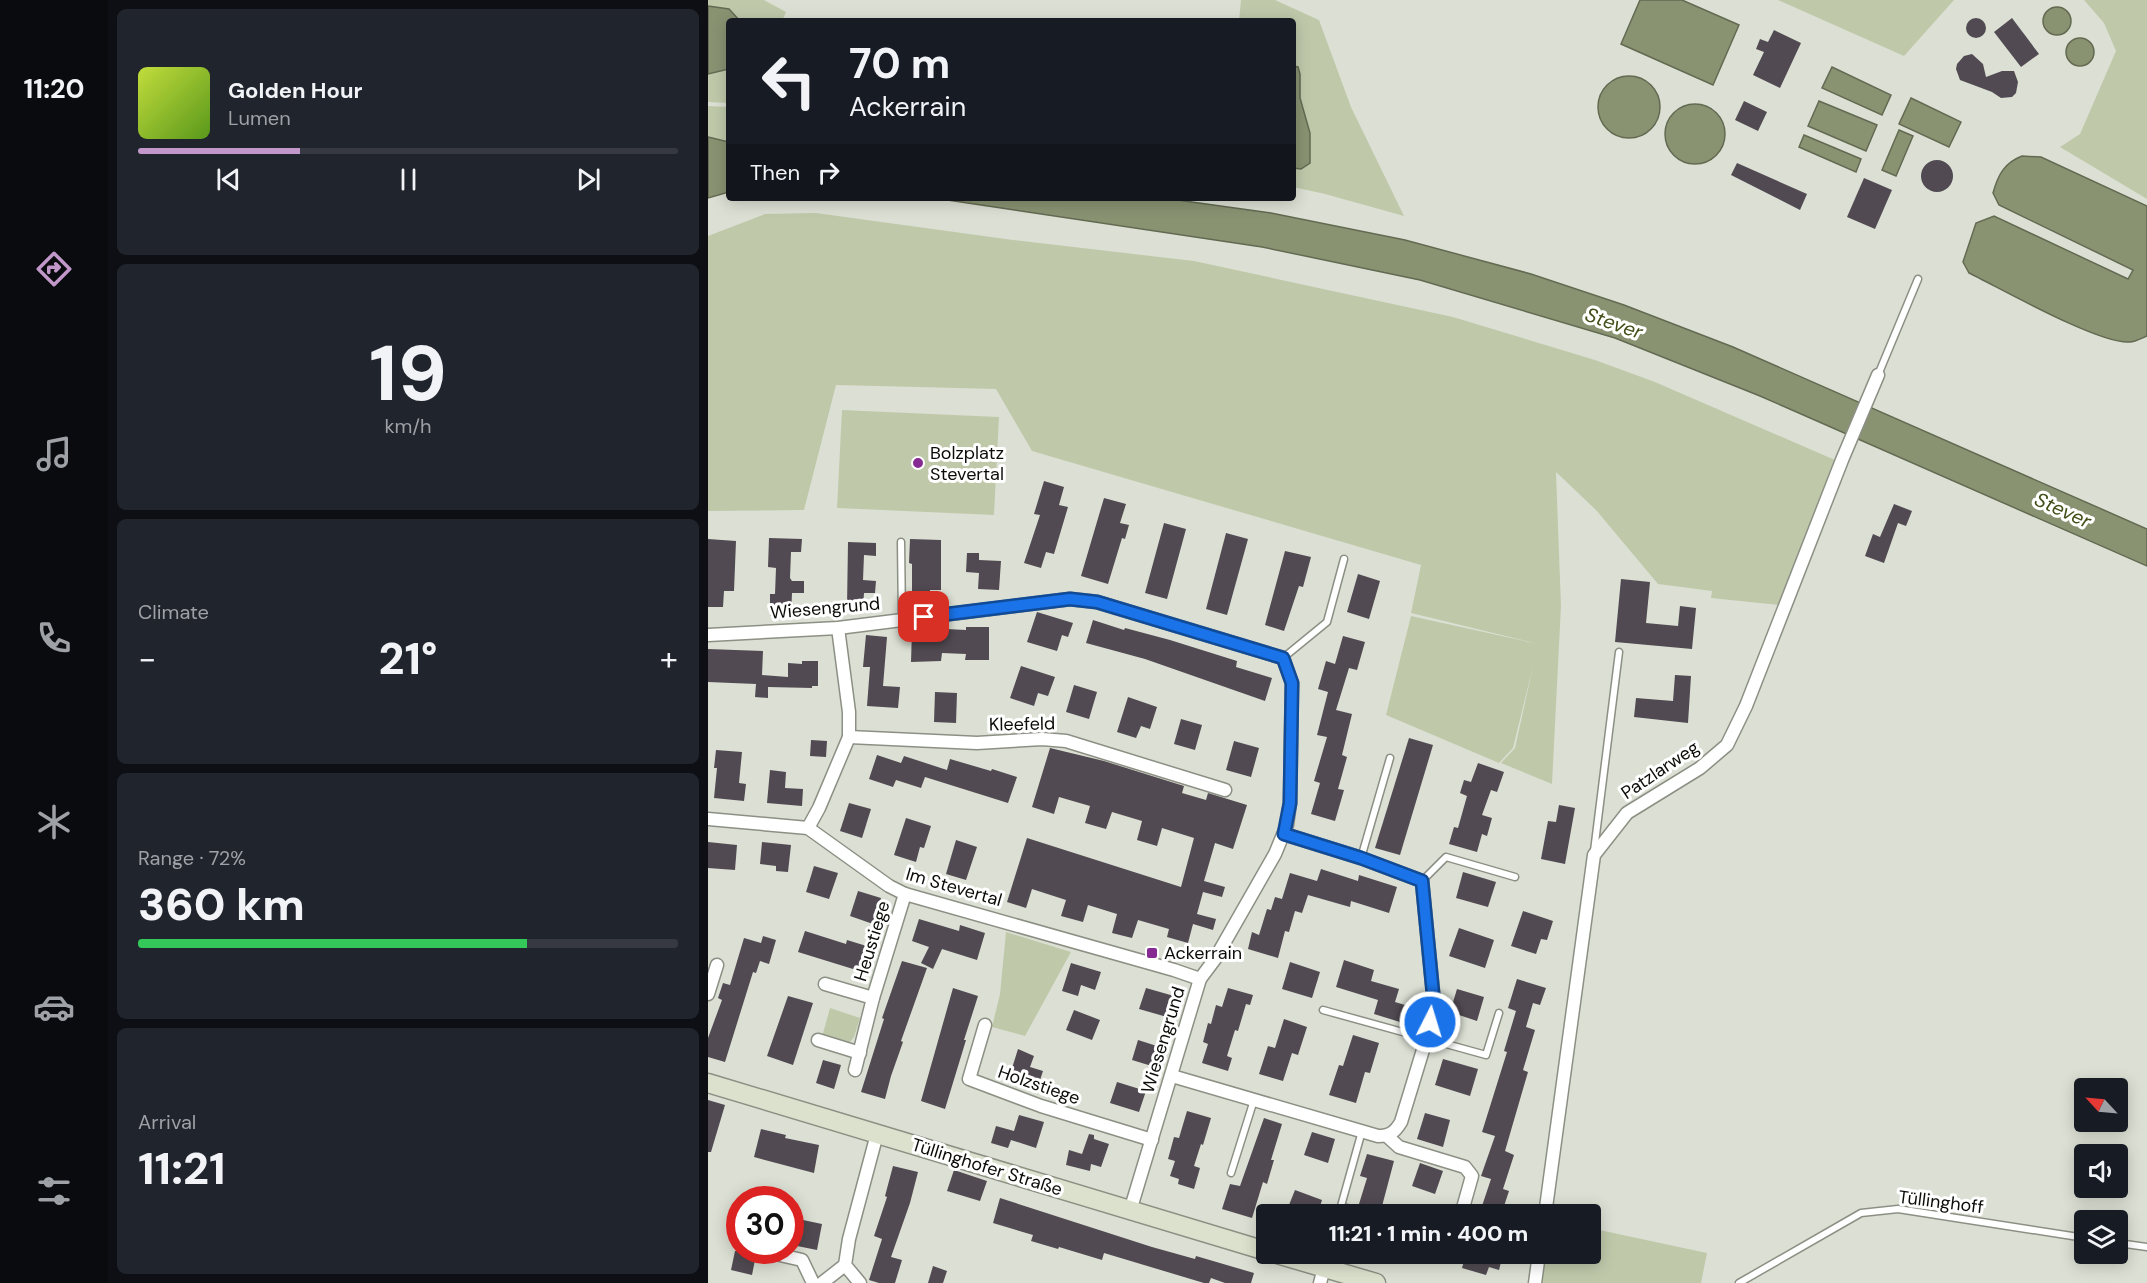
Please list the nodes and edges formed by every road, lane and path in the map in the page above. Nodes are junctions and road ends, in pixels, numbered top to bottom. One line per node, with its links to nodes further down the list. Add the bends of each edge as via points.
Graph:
1 (1918, 279): 2 (lane)
2 (1876, 380): 16 (street, Patzlarweg, via 1746,706 1726,745 1700,768 1627,813)
3 (901, 542): 5 (lane)
4 (1344, 559): 9 (lane, via 1327,622)
5 (902, 620): 6 (street, Wiesengrund); 9 (street, Wiesengrund, via 1070,599 1097,602)
6 (838, 628): 7 (street, Wiesengrund); 10 (street)
7 (708, 635)
8 (1618, 652): 16 (lane)
9 (1283, 658): 15 (street, Wiesengrund, via 1292,683 1290,803)
10 (849, 737): 12 (street, Kleefeld, via 976,743 1066,741); 14 (street)
11 (1390, 758): 17 (lane)
12 (1225, 790)
13 (708, 819): 14 (street)
14 (808, 828): 20 (street, Im Stevertal)
15 (1284, 834): 17 (street); 22 (street, Wiesengrund)
16 (1594, 855): 43 (street)
17 (1361, 858): 19 (street)
18 (1515, 877): 19 (lane, via 1446,857)
19 (1422, 881): 30 (street, via 1434,1004)
20 (905, 894): 22 (street, Im Stevertal); 25 (street, Heustiege)
21 (717, 964): 24 (street)
22 (1200, 979): 33 (street, Wiesengrund)
23 (825, 984): 25 (street, Heustiege)
24 (708, 994)
25 (873, 998): 31 (street, Heustiege)
26 (1323, 1010): 30 (lane)
27 (1499, 1013): 30 (lane, via 1486,1055)
28 (985, 1025): 39 (street, Holzstiege, via 969,1079)
29 (818, 1040): 31 (street)
30 (1426, 1040): 38 (street, via 1401,1122)
31 (860, 1053): 32 (street, Heustiege)
32 (855, 1070)
33 (1172, 1076): 35 (street); 39 (street, Wiesengrund)
34 (708, 1083): 37 (main road, Tüllinghofer Straße)
35 (1254, 1100): 36 (street); 40 (lane)
36 (1362, 1131): 38 (street); 41 (lane)
37 (878, 1134): 44 (main road, Tüllinghofer Straße); 52 (street)
38 (1388, 1136): 42 (street, via 1399,1147 1465,1167 1472,1176)
39 (1152, 1140): 44 (street, Wiesengrund)
40 (1231, 1173)
41 (1342, 1204)
42 (1464, 1204)
43 (1546, 1204)
44 (1130, 1211): 48 (main road, Tüllinghofer Straße)
45 (2074, 1236): 59 (lane, Tüllinghoff, via 1898,1209 1870,1212)
46 (2128, 1244): 47 (lane)
47 (2147, 1247)
48 (1256, 1248)
49 (803, 1264): 54 (street)
50 (1299, 1264): 53 (main road)
51 (1538, 1264): 58 (street)
52 (845, 1265): 55 (street); 56 (street)
53 (1322, 1275): 57 (main road)
54 (813, 1283)
55 (822, 1283)
56 (860, 1283)
57 (1376, 1283)
58 (1535, 1283)
59 (1738, 1283)

